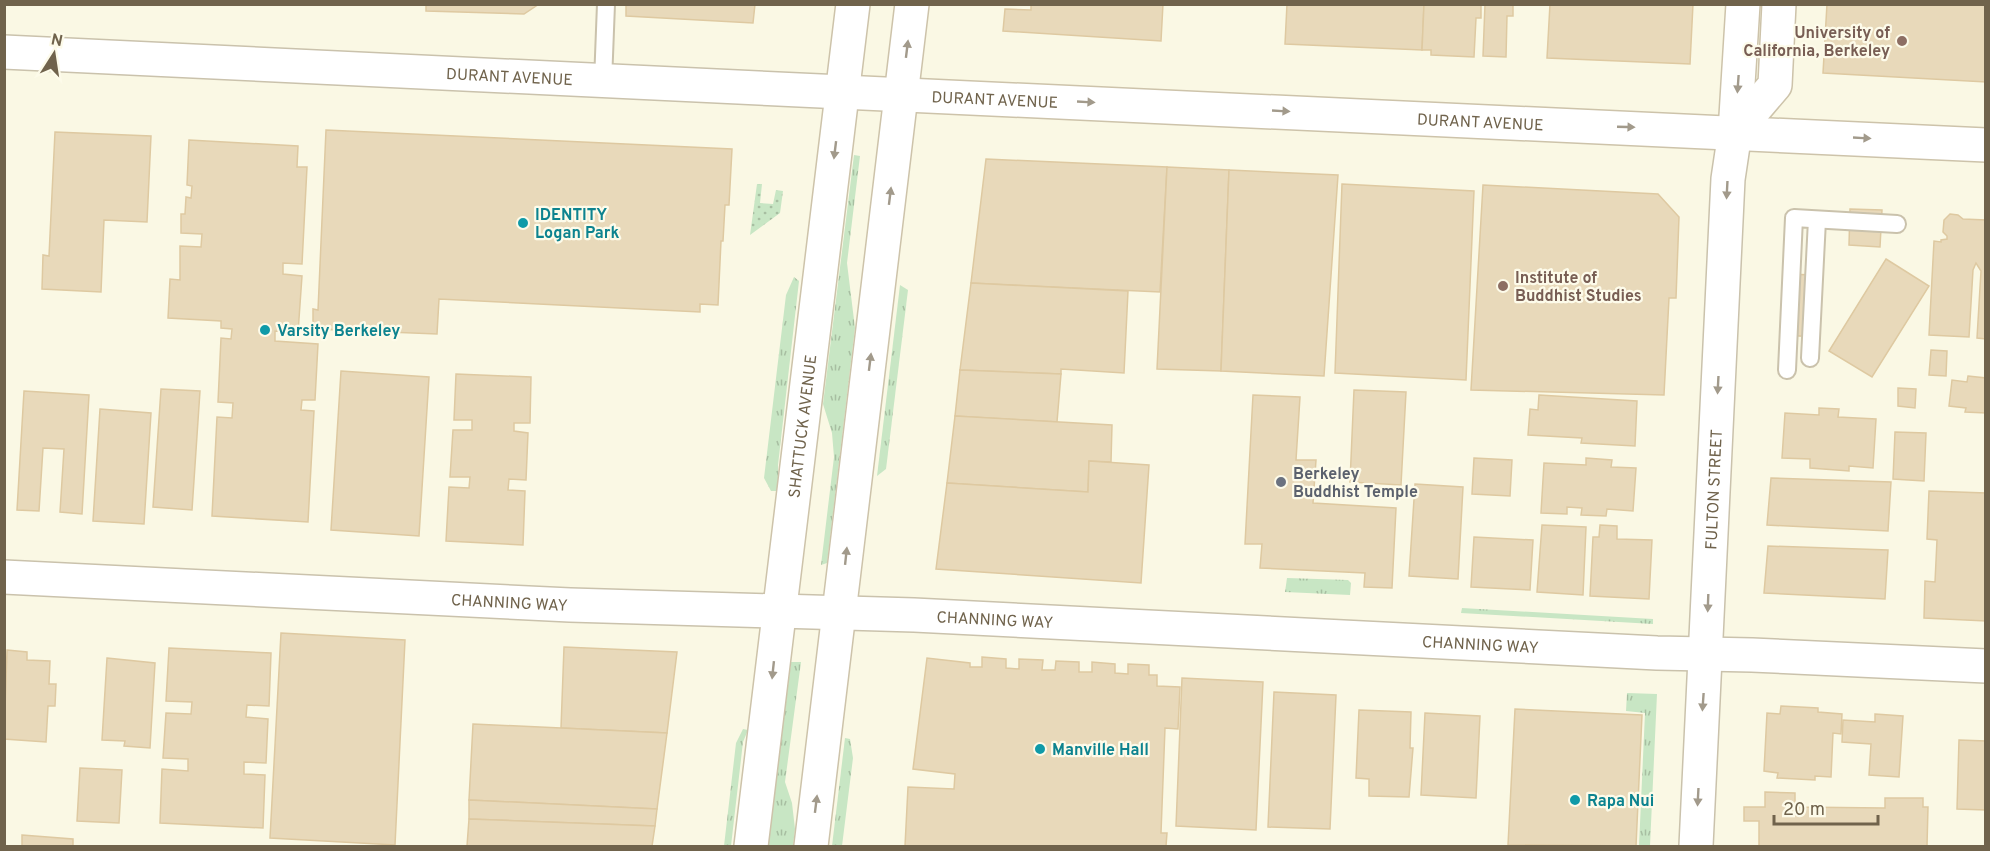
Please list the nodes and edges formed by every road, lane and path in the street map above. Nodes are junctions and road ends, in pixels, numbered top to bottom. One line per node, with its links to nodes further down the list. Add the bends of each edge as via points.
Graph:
1 (606, 4): 7 (lane)
2 (853, 4): 8 (street, SHATTUCK AVENUE)
3 (912, 4): 9 (street, one-way to 3)
4 (1743, 4): 10 (street, FULTON STREET, one-way to 10)
5 (1779, 4): 10 (street, via 1775,85)
6 (4, 52): 7 (street, DURANT AVENUE)
7 (603, 81): 8 (street, DURANT AVENUE)
8 (842, 92): 9 (street, DURANT AVENUE); 17 (street, SHATTUCK AVENUE, one-way to 17)
9 (902, 94): 10 (street, DURANT AVENUE, one-way to 10); 18 (street, one-way to 9)
10 (1735, 132): 11 (street, DURANT AVENUE, one-way to 11); 19 (street, FULTON STREET, one-way to 19, via 1728,179)
11 (1986, 145)
12 (1818, 220): 13 (lane); 14 (lane); 15 (lane, via 1794,219)
13 (1898, 224)
14 (1810, 358)
15 (1786, 370)
16 (4, 577): 17 (street, CHANNING WAY)
17 (779, 612): 18 (street, CHANNING WAY); 21 (street, SHATTUCK AVENUE, one-way to 21)
18 (840, 614): 19 (street, CHANNING WAY); 22 (street, one-way to 18)
19 (1705, 655): 20 (street, CHANNING WAY); 23 (street, FULTON STREET, one-way to 23)
20 (1986, 666)
21 (752, 846)
22 (812, 846)
23 (1696, 846)

